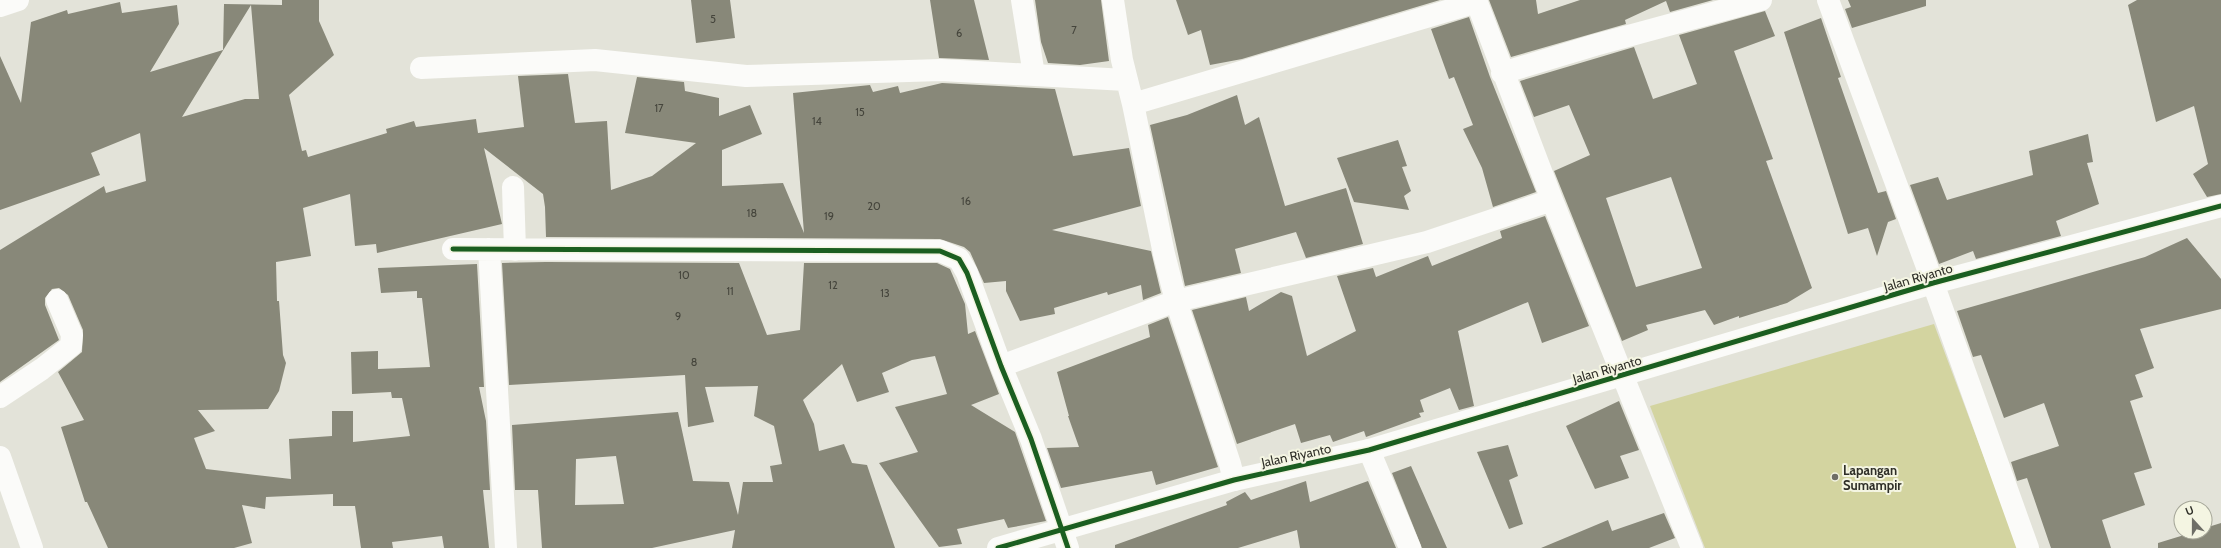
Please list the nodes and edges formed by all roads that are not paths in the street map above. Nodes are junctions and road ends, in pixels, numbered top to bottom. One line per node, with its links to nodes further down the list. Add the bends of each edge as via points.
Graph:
1 (18, 0): 7 (street)
2 (1022, 0): 10 (street)
3 (1112, 0): 11 (street)
4 (1761, 0): 9 (street)
5 (1828, 0): 19 (street)
6 (1477, 1): 9 (street); 12 (street)
7 (0, 6)
8 (421, 68): 10 (street, via 595,60 746,76 941,70)
9 (1502, 73): 14 (street)
10 (1034, 76): 11 (street)
11 (1126, 80): 12 (street)
12 (1133, 104): 21 (street)
13 (513, 187): 18 (street)
14 (1552, 200): 21 (street, via 1427,242); 23 (street)
15 (2221, 206): 19 (street, Jalan Riyanto)
16 (453, 249): 17 (street)
17 (489, 249): 18 (street); 30 (street)
18 (515, 250): 22 (street, via 940,250 959,259 967,273)
19 (1933, 283): 23 (street, Jalan Riyanto); 34 (street)
20 (57, 300): 24 (street, via 72,335 71,346)
21 (1176, 301): 22 (street); 27 (street)
22 (1001, 366): 28 (street, via 1031,439)
23 (1623, 376): 25 (street, Jalan Riyanto); 33 (street)
24 (0, 397)
25 (1369, 450): 27 (street, Jalan Riyanto); 32 (street)
26 (0, 457): 29 (street)
27 (1234, 480): 28 (street, Jalan Riyanto)
28 (1064, 539): 31 (street, Jalan Riyanto)
29 (32, 548)
30 (506, 548)
31 (998, 548)
32 (1410, 548)
33 (1692, 548)
34 (2028, 548)

